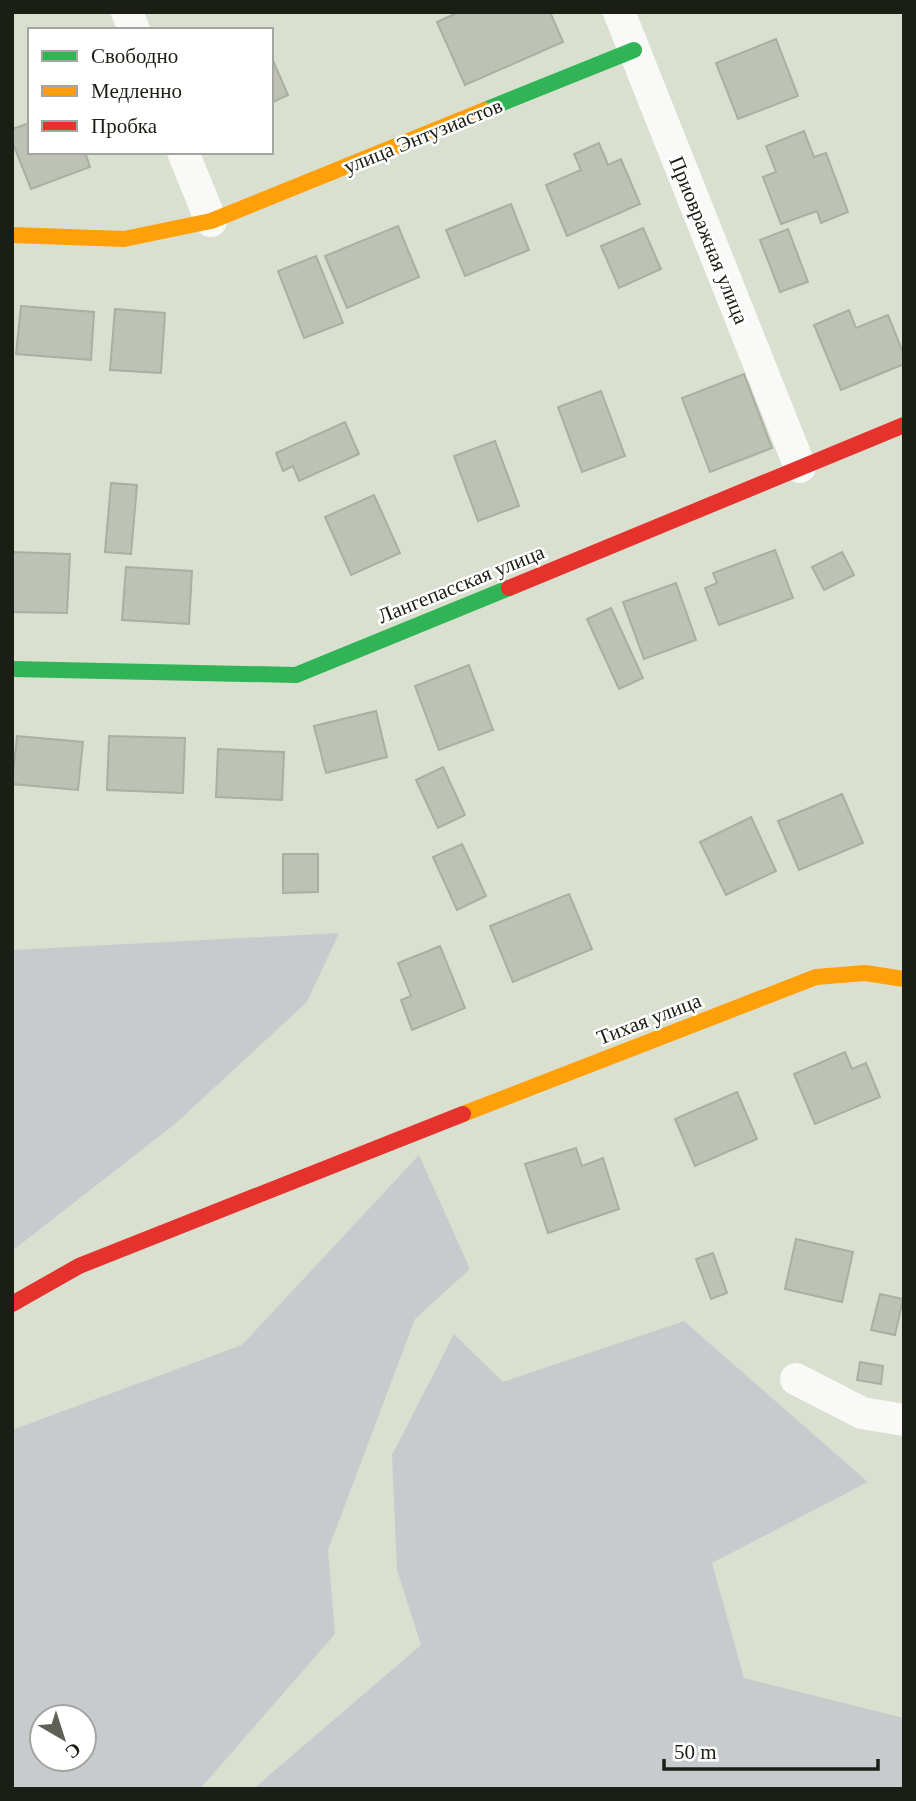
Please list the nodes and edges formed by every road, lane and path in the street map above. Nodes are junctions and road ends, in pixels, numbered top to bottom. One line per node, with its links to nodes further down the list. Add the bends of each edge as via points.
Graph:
1 (618, 12): 2 (street, Приовражная улица)
2 (634, 50): 4 (street, улица Энтузиастов); 7 (street, Приовражная улица)
3 (184, 154): 4 (street)
4 (211, 221): 5 (street, улица Энтузиастов, via 124,239)
5 (12, 235)
6 (904, 425): 7 (street, Лангепасская улица)
7 (800, 467): 8 (street, Лангепасская улица, via 296,675)
8 (12, 669)
9 (904, 979): 10 (street, Тихая улица, via 865,973 816,977 79,1266)
10 (12, 1304)
11 (796, 1379): 12 (street, via 862,1413)
12 (904, 1420)

